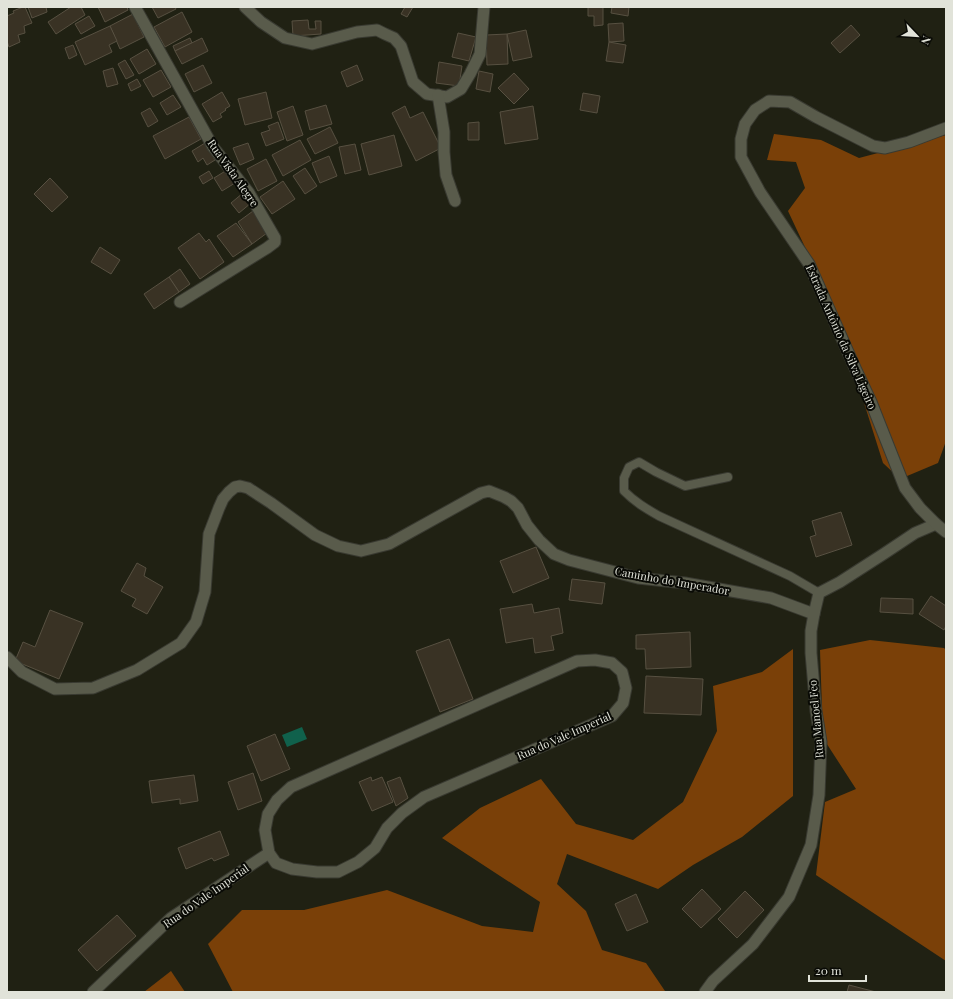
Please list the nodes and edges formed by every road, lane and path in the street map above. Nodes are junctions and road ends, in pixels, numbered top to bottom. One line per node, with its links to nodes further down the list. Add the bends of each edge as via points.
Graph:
1 (134, 7): 7 (street, Rua Vista Alegre, via 213,147 249,194 275,238 275,242 267,248)
2 (245, 7): 4 (street, via 261,22 285,38 312,44 358,32 377,30 394,38 401,46 413,82 427,94)
3 (484, 7): 4 (street, via 480,54 470,74 461,89 447,97)
4 (438, 95): 6 (street, via 444,132 446,175)
5 (946, 128): 9 (street, Estrada Antônio da Silva Ligeiro, via 885,148 873,146 790,102 769,101 755,110 745,124 741,139 741,157 760,192 809,264 871,402 905,488)
6 (455, 201)
7 (180, 302)
8 (728, 477): 11 (lane, via 685,486 640,462 629,467 624,478 624,491 640,506 790,576)
9 (936, 524): 10 (street, Estrada Antônio da Silva Ligeiro); 11 (street, via 915,533)
10 (946, 532)
11 (819, 593): 12 (street, Rua Manoel Feo)
12 (814, 614): 13 (street, Caminho do Imperador, via 770,598 685,583 638,578 569,560 554,554 539,540 511,501 489,491 475,496 389,544 361,551 338,546 315,535 271,503 248,488 240,486 235,487 223,499 208,534 206,592 196,622 180,644 137,670 93,688 55,689 22,672); 16 (street, Rua Manoel Feo, via 811,653 820,742 819,795 811,846 790,897 753,944 713,981)
13 (7, 657)
14 (269, 853): 14 (street, Rua do Vale Imperial, via 276,863 292,869 317,872 338,872 358,862 375,848 387,828 402,813 424,797 612,716 624,702 626,688 622,672 612,663 595,660 577,661 291,787 277,800 268,814 265,830); 15 (street, Rua do Vale Imperial, via 171,918)
15 (93, 992)
16 (705, 992)

